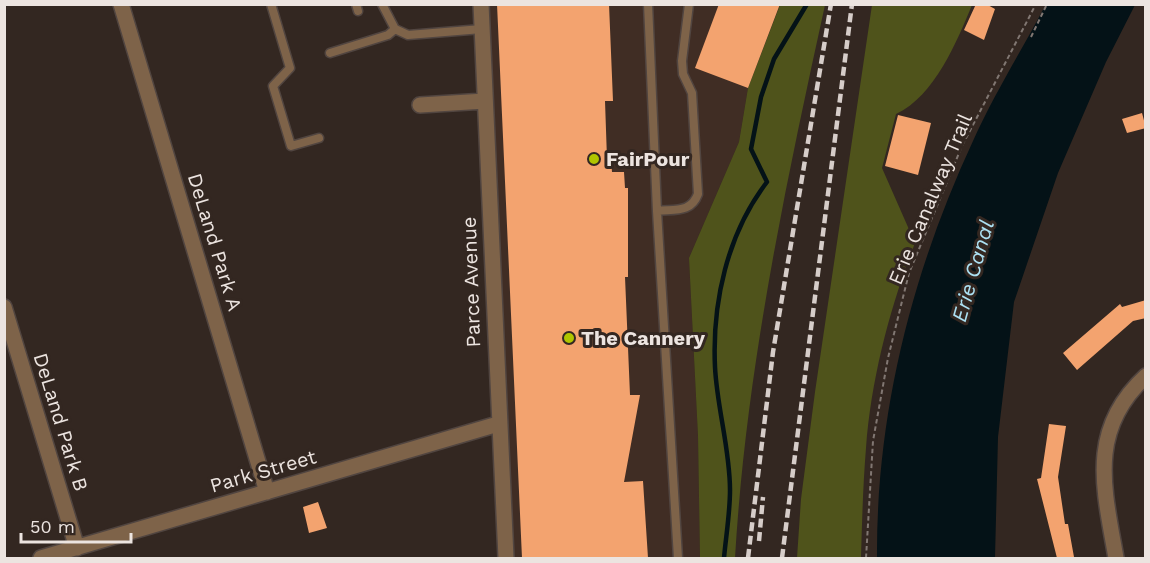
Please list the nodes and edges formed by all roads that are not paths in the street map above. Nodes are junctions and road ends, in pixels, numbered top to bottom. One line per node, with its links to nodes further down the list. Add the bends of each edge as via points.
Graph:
1 (121, 4): 17 (street, DeLand Park A)
2 (271, 4): 12 (lane, via 290,68 273,86 291,146)
3 (382, 4): 7 (lane)
4 (481, 4): 8 (street, Parce Avenue)
5 (648, 4): 13 (lane)
6 (689, 4): 13 (lane, via 682,60 683,74 692,93 698,194 689,208)
7 (395, 29): 8 (lane, via 408,36); 9 (lane, via 388,35)
8 (482, 29): 10 (street, Parce Avenue)
9 (330, 53)
10 (485, 101): 11 (street); 16 (street, Parce Avenue)
11 (420, 105)
12 (319, 138)
13 (657, 211): 21 (lane)
14 (4, 307): 18 (street, DeLand Park B)
15 (1146, 376): 22 (street, via 1118,408 1104,447 1105,494)
16 (498, 424): 17 (street, Park Street); 20 (street, Parce Avenue)
17 (267, 492): 18 (street, Park Street)
18 (77, 548): 19 (street, Park Street)
19 (41, 558)
20 (506, 558)
21 (678, 558)
22 (1116, 558)

